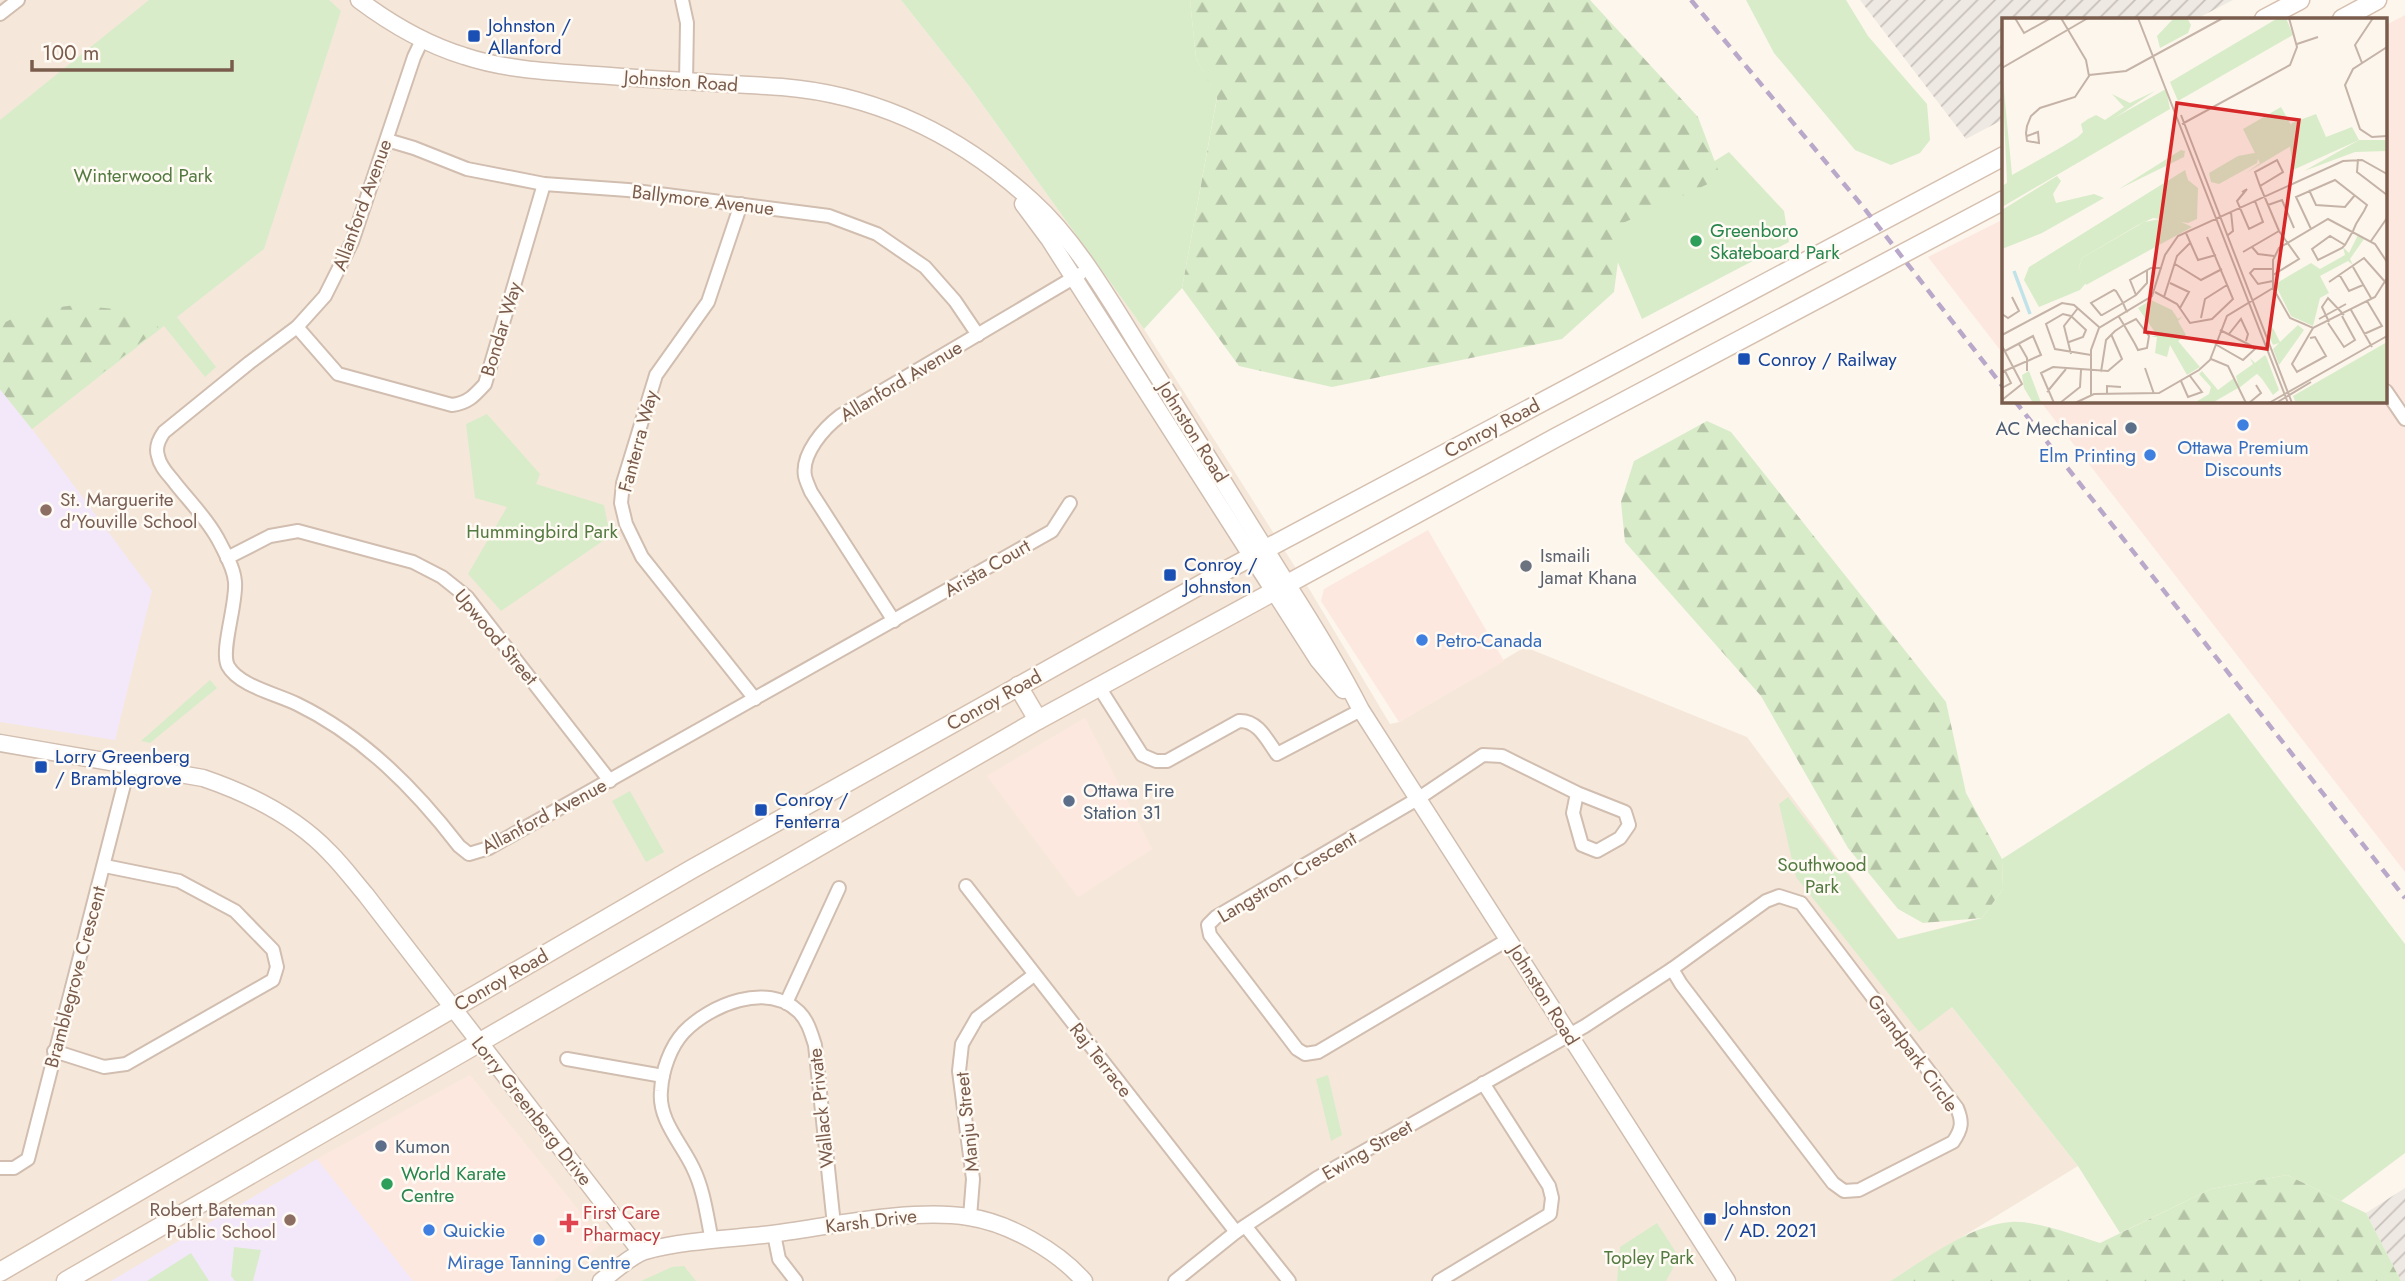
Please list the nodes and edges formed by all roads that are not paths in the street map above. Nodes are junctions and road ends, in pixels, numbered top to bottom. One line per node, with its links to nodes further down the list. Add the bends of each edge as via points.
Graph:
1 (18, 0): 6 (street)
2 (359, 0): 9 (street, Johnston Road)
3 (682, 0): 10 (street, via 687,23)
4 (2300, 0): 7 (main road)
5 (2377, 0): 8 (main road)
6 (0, 14)
7 (2266, 18)
8 (2344, 18)
9 (422, 40): 10 (street, Johnston Road, via 508,66); 11 (street, Allanford Avenue)
10 (686, 82): 13 (street, Johnston Road, via 822,92 871,106 935,130)
11 (387, 140): 14 (street, Ballymore Avenue, via 467,169); 19 (street, Allanford Avenue, via 341,267 325,296)
12 (2002, 157): 24 (main road, Conroy Road)
13 (999, 174): 17 (street, Johnston Road, via 1032,200); 18 (street, Johnston Road)
14 (544, 184): 16 (street, Ballymore Avenue); 19 (street, Bondar Way, via 485,384 472,399 452,405 338,374)
15 (2002, 201): 26 (main road, Conroy Road)
16 (741, 204): 20 (street, Ballymore Avenue, via 829,216 877,234 925,267); 30 (street, Fanterra Way, via 708,302 656,375 621,503 642,556)
17 (1088, 269): 18 (street, Allanford Avenue); 24 (street, Johnston Road, via 1199,440)
18 (1073, 278): 20 (street, Allanford Avenue); 24 (street, Johnston Road)
19 (298, 327): 25 (street, Allanford Avenue, via 159,439 161,465 213,532)
20 (978, 335): 27 (street, Allanford Avenue, via 840,416 824,428 807,459 804,474 811,492)
21 (2388, 394): 22 (street)
22 (2405, 419)
23 (1069, 503): 27 (street, Arista Court, via 1052,531)
24 (1259, 552): 26 (street, Johnston Road); 28 (main road, Conroy Road)
25 (227, 558): 35 (street, Upwood Street, via 270,536 298,531 414,562 435,573 467,597); 35 (street, Allanford Avenue, via 236,584 224,652 228,666 256,688 309,709 360,743 411,788 469,854 489,848)
26 (1280, 587): 29 (main road, Conroy Road); 31 (street, Johnston Road, via 1318,660)
27 (894, 621): 30 (street, Allanford Avenue)
28 (1018, 686): 32 (main road); 45 (main road, Conroy Road)
29 (1099, 687): 31 (street, via 1142,755 1156,761 1167,761 1239,721 1257,726 1277,754); 32 (main road, Conroy Road)
30 (755, 699): 35 (street, Allanford Avenue)
31 (1361, 710): 37 (street, Johnston Road)
32 (1038, 720): 47 (main road, Conroy Road)
33 (0, 743): 34 (street, Lorry Greenberg Drive)
34 (129, 765): 38 (street, Bramblegrove Crescent); 45 (street, Lorry Greenberg Drive, via 203,778 235,789 288,818 330,852)
35 (610, 781)
36 (1577, 793): 36 (street, via 1573,813 1582,845 1597,851 1620,838 1629,825 1625,812); 37 (street, via 1502,756 1483,755)
37 (1419, 798): 41 (street, Johnston Road); 41 (street, Langstrom Crescent, via 1216,917 1208,925 1210,935 1305,1054 1318,1052)
38 (105, 866): 48 (street, Bramblegrove Crescent); 48 (street, via 179,881 235,911 273,950 277,967 273,980 126,1064 104,1067)
39 (966, 886): 43 (street, Raj Terrace)
40 (839, 888): 44 (street)
41 (1509, 939): 46 (street, Johnston Road)
42 (1672, 969): 42 (street, Grandpark Circle, via 1833,1183 1844,1191 1859,1190 1953,1142 1960,1132 1962,1122 1956,1108 1801,903 1779,896 1766,901); 46 (street, Grandpark Circle)
43 (1034, 975): 53 (street, Manju Street, via 977,1018 962,1044 960,1071 973,1179); 55 (street, Raj Terrace)
44 (786, 1003): 50 (street, via 754,996 706,1016 683,1034); 54 (street, Wallack Private, via 808,1024 815,1045)
45 (452, 1009): 47 (street, Lorry Greenberg Drive); 59 (main road, Conroy Road)
46 (1569, 1035): 51 (street, Ewing Street); 67 (street, Johnston Road)
47 (478, 1042): 58 (street, Lorry Greenberg Drive); 60 (main road, Conroy Road)
48 (54, 1051): 52 (street, Bramblegrove Crescent, via 28,1159 14,1168)
49 (567, 1059): 50 (street)
50 (663, 1076): 57 (street, via 662,1106 694,1170)
51 (1483, 1083): 55 (street, Ewing Street, via 1317,1178); 66 (street, via 1549,1186 1550,1214)
52 (0, 1168)
53 (970, 1217): 54 (street, Karsh Drive, via 925,1214); 63 (street, Karsh Drive, via 1014,1231 1054,1254)
54 (834, 1225): 56 (street, Karsh Drive)
55 (1241, 1230): 64 (street, Ewing Street); 65 (street, Raj Terrace)
56 (774, 1234): 57 (street, Karsh Drive); 62 (street, via 779,1259)
57 (712, 1241): 58 (street, Karsh Drive)
58 (641, 1252): 61 (street)
59 (0, 1272)
60 (66, 1281)
61 (601, 1281)
62 (796, 1281)
63 (1084, 1281)
64 (1175, 1281)
65 (1289, 1281)
66 (1439, 1281)
67 (1727, 1281)

